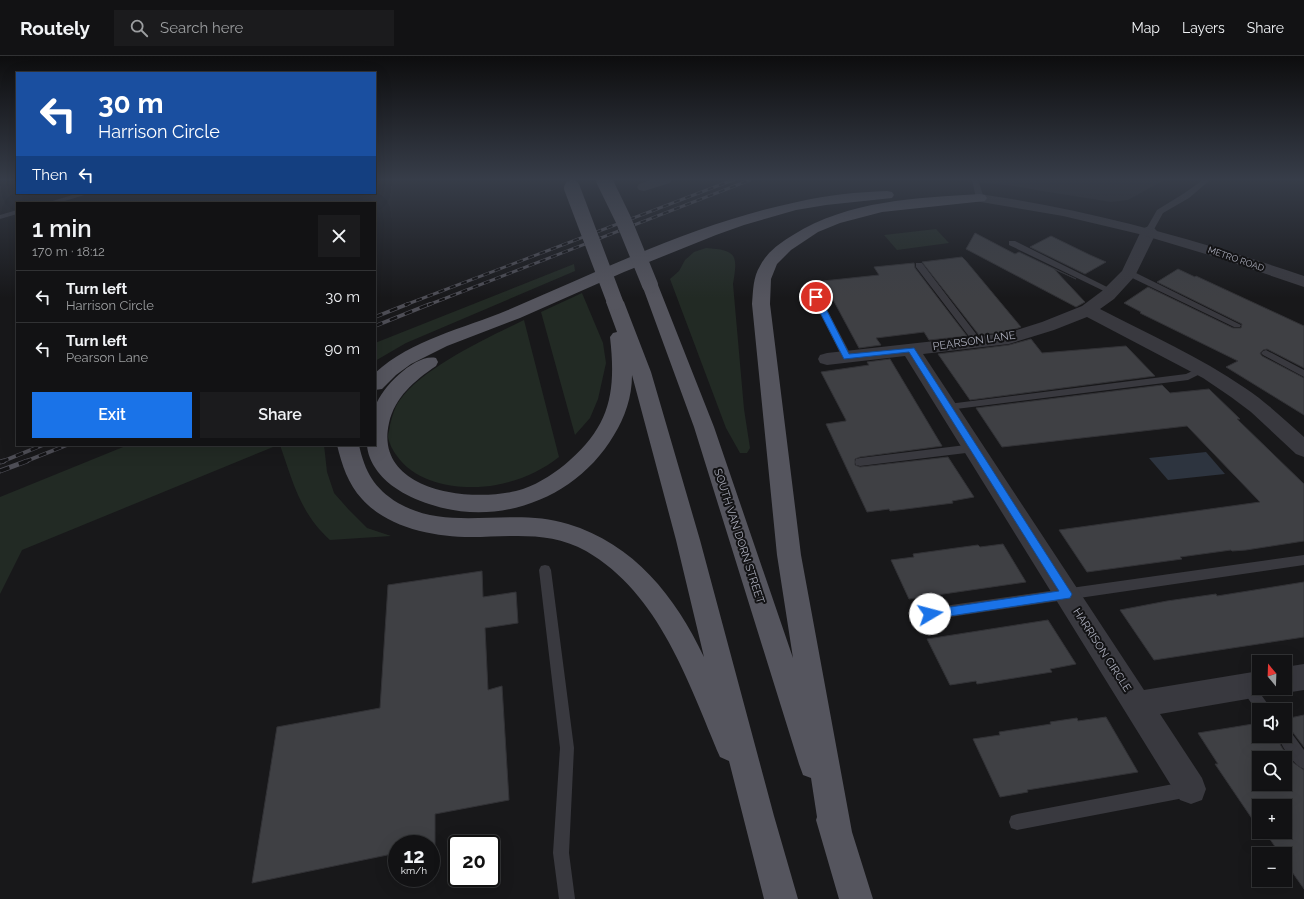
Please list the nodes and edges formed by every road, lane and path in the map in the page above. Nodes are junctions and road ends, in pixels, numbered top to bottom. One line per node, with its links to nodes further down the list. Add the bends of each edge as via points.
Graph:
1 (583, 219): 14 (main road, bridge)
2 (623, 219): 44 (main road, SOUTH VAN DORN STREET, bridge, via 704,427)
3 (746, 219): 16 (main road, via 701,234)
4 (836, 219): 44 (main road, via 804,233 779,252 768,265 762,279 761,304 788,555)
5 (1096, 219): 7 (street, METRO ROAD)
6 (1156, 219): 7 (lane)
7 (1149, 231): 10 (street, PEARSON LANE); 11 (street, METRO ROAD)
8 (1012, 242): 13 (lane)
9 (919, 265): 18 (lane)
10 (1129, 273): 13 (street, PEARSON LANE); 17 (lane)
11 (1304, 282)
12 (810, 286): 21 (lane)
13 (1111, 291): 15 (street, PEARSON LANE)
14 (615, 302): 16 (main road, via 622,362 622,387 616,412 604,435 586,459 542,490 520,498 487,503 459,503 408,487 390,473 380,458 376,442 377,424 384,407 406,378); 42 (main road, via 641,372 686,532)
15 (1088, 310): 18 (street, PEARSON LANE, via 1030,332); 23 (street)
16 (512, 314): 25 (main road, via 431,347 397,365)
17 (1237, 325)
18 (978, 342): 19 (street, PEARSON LANE)
19 (911, 350): 21 (street, PEARSON LANE); 26 (street, HARRISON CIRCLE)
20 (1266, 353): 24 (lane)
21 (847, 357): 22 (street, PEARSON LANE)
22 (827, 359)
23 (1201, 370): 26 (lane, via 1188,377); 29 (street, via 1248,399)
24 (1304, 374)
25 (376, 383)
26 (948, 407): 28 (street, HARRISON CIRCLE)
27 (348, 446): 42 (main road, via 357,476 368,492 387,508 413,520 450,527 538,527 565,532 595,545 622,564 644,585 668,617 713,708)
28 (974, 448): 30 (lane); 33 (street, HARRISON CIRCLE)
29 (1304, 449)
30 (860, 462)
31 (1304, 560): 33 (lane)
32 (545, 570): 45 (lane, via 567,748 561,853)
33 (1067, 594): 34 (lane); 38 (street, HARRISON CIRCLE)
34 (930, 614)
35 (1304, 676): 36 (street)
36 (1292, 679)
37 (1252, 685): 38 (street)
38 (1137, 705): 41 (street, HARRISON CIRCLE)
39 (1290, 743): 40 (lane)
40 (1304, 762)
41 (1191, 789): 43 (lane)
42 (758, 816): 46 (main road)
43 (1017, 822)
44 (836, 834): 47 (main road, SOUTH VAN DORN STREET)
45 (567, 899)
46 (781, 899)
47 (856, 899)

